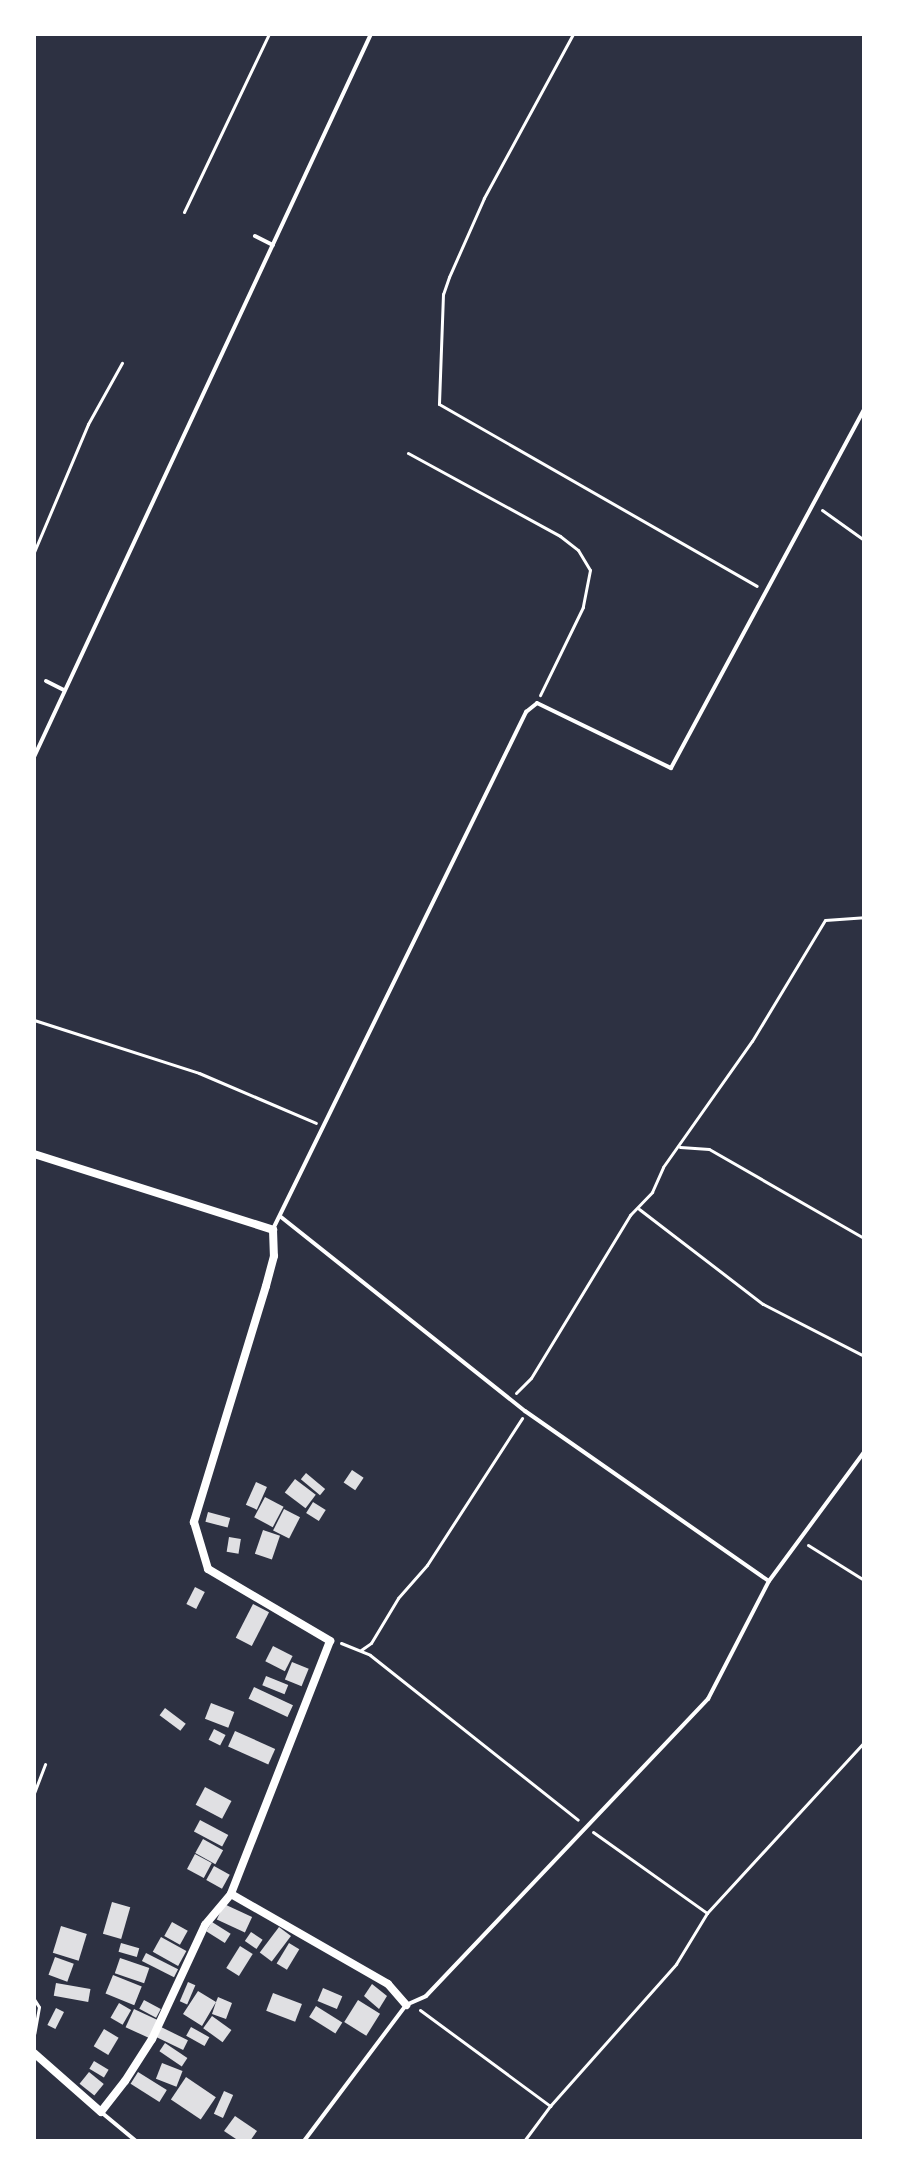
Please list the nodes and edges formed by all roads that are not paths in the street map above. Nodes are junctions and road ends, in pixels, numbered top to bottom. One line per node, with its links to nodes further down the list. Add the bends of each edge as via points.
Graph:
1 (371, 34): 3 (lane)
2 (255, 236): 3 (lane)
3 (273, 245): 6 (lane)
4 (864, 409): 9 (lane, via 770,593 671,769 537,703 526,712)
5 (46, 681): 6 (lane)
6 (64, 690): 7 (lane)
7 (34, 757)
8 (34, 1154): 10 (street)
9 (281, 1217): 10 (lane); 12 (lane, via 525,1411)
10 (273, 1230): 13 (street, via 270,1271 194,1522 208,1569 330,1641)
11 (864, 1452): 12 (lane)
12 (769, 1581): 14 (lane, via 708,1699 426,1996)
13 (231, 1894): 14 (street, via 388,1984); 16 (street, via 205,1925 152,2039)
14 (406, 2005): 18 (lane)
15 (34, 2053): 16 (street)
16 (101, 2112): 17 (lane)
17 (136, 2141)
18 (304, 2141)

